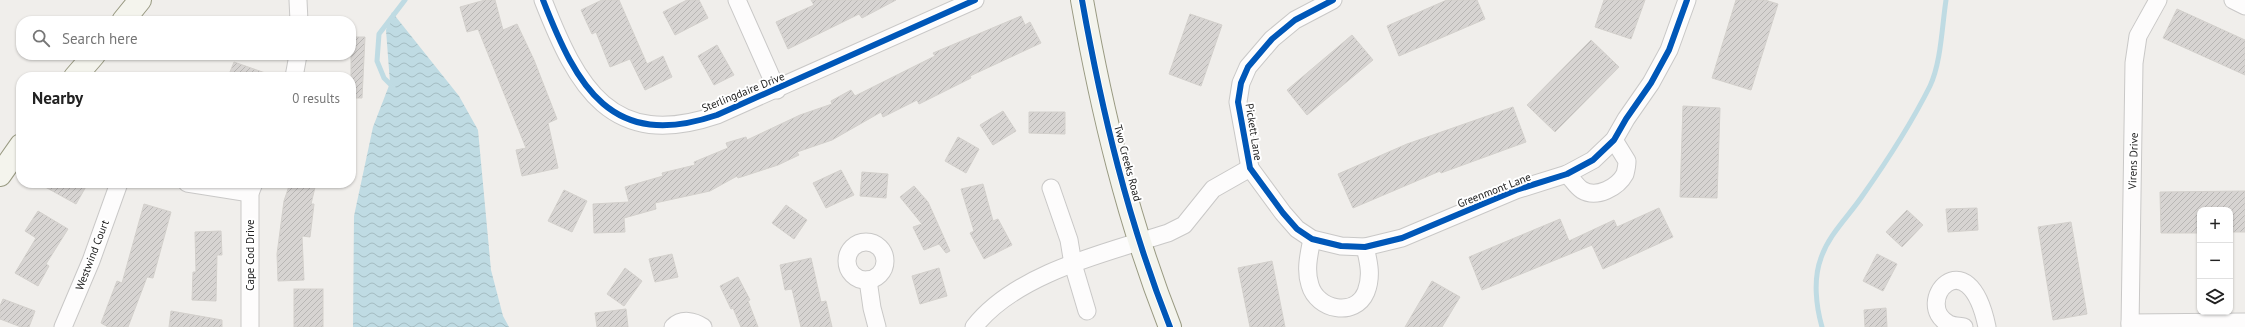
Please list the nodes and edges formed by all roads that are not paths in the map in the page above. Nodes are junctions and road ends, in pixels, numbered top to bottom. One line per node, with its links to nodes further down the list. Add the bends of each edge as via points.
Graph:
1 (140, 0): 12 (street)
2 (298, 0): 13 (street)
3 (543, 0): 18 (street, Sterlingdaire Drive, via 572,67 602,104 618,116 636,122 659,125 700,121)
4 (737, 0): 18 (street)
5 (975, 0): 18 (street, Sterlingdaire Drive)
6 (1082, 0): 28 (street, Two Creeks Road, via 1113,151)
7 (1333, 0): 21 (street, Pickett Lane, via 1295,20 1272,40 1248,67 1241,83 1238,102)
8 (1687, 0): 19 (street, Greenmont Lane, via 1669,50)
9 (2158, 0): 34 (street, Virens Drive, via 2138,36 2134,62)
10 (2233, 0): 11 (street)
11 (2245, 6)
12 (126, 16)
13 (299, 16)
14 (90, 60): 16 (street)
15 (297, 60): 17 (street)
16 (79, 72)
17 (295, 72)
18 (777, 90)
19 (1614, 140): 22 (street, Greenmont Lane, via 1593,160); 22 (street, via 1627,162 1625,173 1616,184 1606,191 1583,191)
20 (16, 152): 23 (street)
21 (1250, 168): 27 (street, Greenmont Lane, via 1283,213 1297,229); 28 (street, via 1213,189 1184,225)
22 (1567, 174): 29 (street, Greenmont Lane, via 1516,190 1402,238)
23 (0, 175)
24 (117, 188): 35 (street, Westwind Court, via 91,261)
25 (252, 188): 36 (street, Cape Cod Drive)
26 (1051, 188): 30 (street, via 1069,240)
27 (1312, 239): 29 (street, Greenmont Lane, via 1341,246); 29 (street, via 1307,265 1310,285 1318,300 1327,307 1345,308 1358,303 1365,294 1370,268)
28 (1139, 242): 30 (street); 41 (street, Two Creeks Road)
29 (1365, 247)
30 (1073, 264): 32 (street); 40 (street, via 1041,276 1003,297)
31 (868, 280): 39 (street)
32 (1087, 311)
33 (2245, 322): 34 (street)
34 (2130, 325)
35 (63, 327)
36 (250, 327)
37 (673, 327): 38 (street, via 687,321)
38 (703, 327)
39 (877, 327)
40 (974, 327)
41 (1170, 327)
42 (1964, 327): 43 (street, via 1949,324 1940,315 1937,307 1939,290 1946,283 1957,279 1975,291)
43 (1987, 327)

